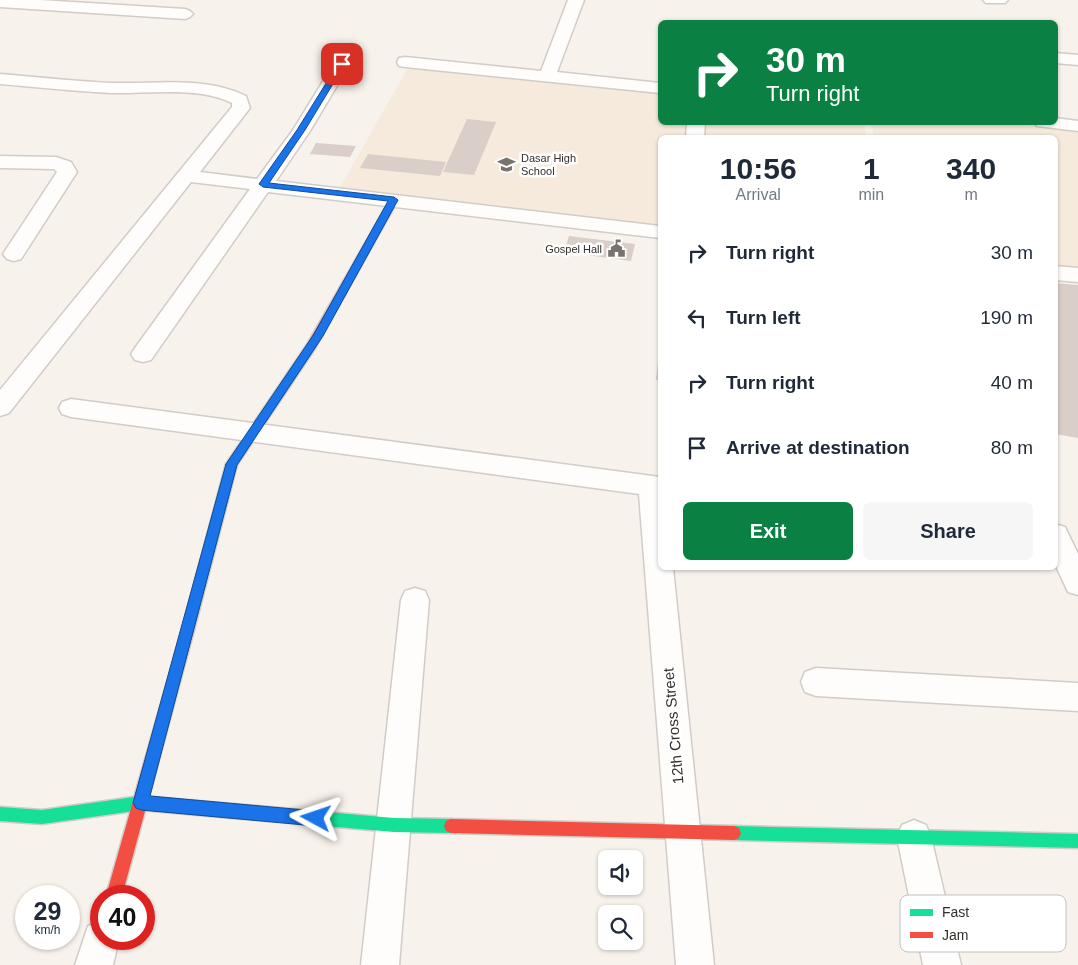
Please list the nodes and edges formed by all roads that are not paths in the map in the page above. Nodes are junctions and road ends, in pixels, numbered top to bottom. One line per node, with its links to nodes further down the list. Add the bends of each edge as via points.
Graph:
1 (152, 0): 6 (street)
2 (576, 0): 12 (street)
3 (991, 0): 4 (street)
4 (1000, 0)
5 (0, 2): 6 (street)
6 (140, 11): 7 (street)
7 (185, 14)
8 (1058, 58): 9 (street)
9 (1078, 60)
10 (405, 62): 12 (street)
11 (342, 64): 19 (street)
12 (547, 76): 14 (street)
13 (0, 79): 18 (street, via 216,91 234,95 240,100 241,108)
14 (658, 88)
15 (1058, 124): 16 (street)
16 (1078, 126)
17 (0, 162): 22 (street, via 56,163 64,166 67,172)
18 (186, 176): 19 (street); 26 (street)
19 (263, 184): 20 (street); 25 (street)
20 (394, 200): 21 (street); 28 (street, via 318,336)
21 (658, 232)
22 (14, 254)
23 (1058, 273): 24 (street)
24 (1078, 275)
25 (143, 354)
26 (0, 407)
27 (71, 408): 28 (street)
28 (254, 433): 29 (street); 37 (street, via 232,464)
29 (656, 487): 30 (street, 12th Cross Street)
30 (658, 513)
31 (1058, 541): 33 (street)
32 (662, 570): 40 (street, 12th Cross Street)
33 (1078, 583)
34 (415, 600): 39 (street)
35 (816, 682): 36 (street)
36 (1078, 697)
37 (141, 803): 38 (street, via 42,817); 39 (street); 43 (street)
38 (0, 814)
39 (394, 826): 40 (street); 48 (street)
40 (683, 832): 41 (street); 49 (street, 12th Cross Street)
41 (914, 837): 42 (street); 44 (street)
42 (1078, 841)
43 (117, 885)
44 (927, 895)
45 (98, 950): 47 (street)
46 (939, 952): 50 (street)
47 (94, 965)
48 (380, 965)
49 (695, 965)
50 (942, 965)

